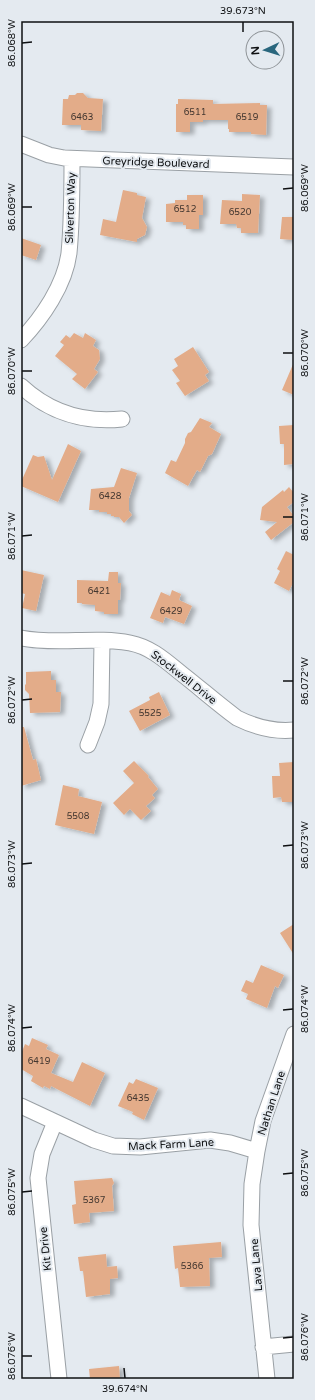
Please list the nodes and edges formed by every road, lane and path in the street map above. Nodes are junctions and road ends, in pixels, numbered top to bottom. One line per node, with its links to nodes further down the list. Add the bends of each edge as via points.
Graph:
1 (21, 144): 2 (street, Greyridge Boulevard, via 49,155)
2 (72, 158): 3 (street, Greyridge Boulevard); 4 (street, Silverton Way, via 72,225 61,279 41,316)
3 (294, 167)
4 (21, 340)
5 (21, 386): 6 (street, via 39,400 65,414 96,420)
6 (122, 419)
7 (21, 638): 8 (street, Stockwell Drive, via 40,641)
8 (102, 641): 9 (street, Stockwell Drive, via 130,643 157,654 245,722 273,730); 10 (street, via 101,704)
9 (294, 730)
10 (88, 744)
11 (294, 1034): 14 (street, Nathan Lane, via 263,1121)
12 (21, 1106): 13 (street, Mack Farm Lane)
13 (55, 1122): 14 (street, Mack Farm Lane, via 113,1146 140,1147 210,1140); 17 (street, Kit Drive, via 42,1154 38,1178)
14 (257, 1151): 16 (street, Lava Lane, via 252,1184 252,1225)
15 (294, 1344): 16 (street)
16 (263, 1347): 18 (street, Lava Lane)
17 (59, 1379)
18 (267, 1379)

